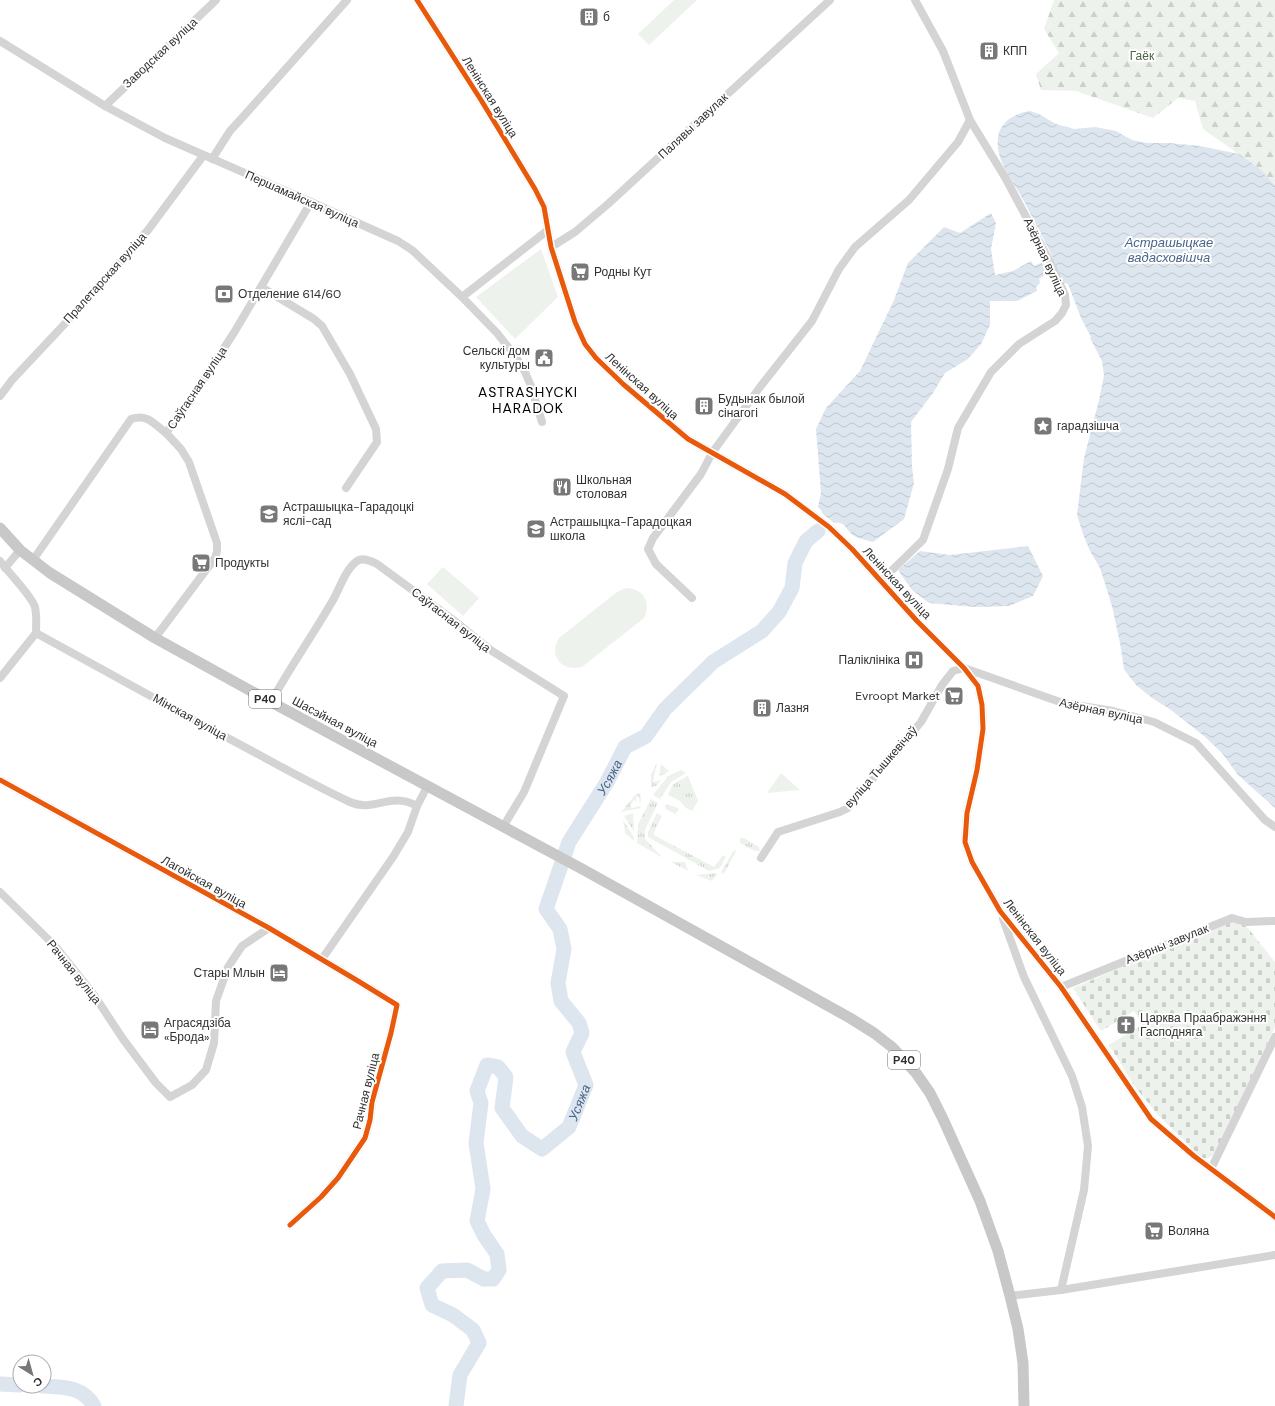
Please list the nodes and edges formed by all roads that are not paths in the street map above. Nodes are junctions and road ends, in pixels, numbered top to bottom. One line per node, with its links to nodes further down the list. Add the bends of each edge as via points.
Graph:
1 (216, 0): 7 (street, Заводская вуліца)
2 (347, 0): 10 (street, via 236,125)
3 (417, 0): 12 (street, Ленінская вуліца, via 535,189 544,207)
4 (830, 0): 13 (street, Палявы завулак, via 608,204 575,232)
5 (915, 0): 8 (street, Азёрная вуліца, via 943,51)
6 (0, 41): 7 (street, Першамайская вуліца)
7 (105, 106): 9 (street, Першамайская вуліца)
8 (970, 120): 19 (street, via 958,142 909,200 855,247 839,269 812,321); 25 (street, Азёрная вуліца, via 1006,179 1049,260 1066,295 1066,305 1055,321 1019,344 991,372 958,428 948,469 923,540)
9 (204, 156): 10 (street, Першамайская вуліца); 16 (street, Пралетарская вуліца, via 148,230)
10 (212, 159): 11 (street, Першамайская вуліца)
11 (311, 202): 14 (street, Саўгасная вуліца); 15 (street, Першамайская вуліца, via 398,241 412,250)
12 (548, 230): 13 (street, Ленінская вуліца); 15 (street)
13 (551, 247): 19 (street, Ленінская вуліца, via 575,322 585,344 623,384 688,439)
14 (261, 287): 18 (street, Саўгасная вуліца, via 208,374); 20 (street, via 322,326 350,374 376,429 377,442)
15 (462, 297): 17 (street, Першамайская вуліца, via 516,357 531,386)
16 (0, 396)
17 (542, 422)
18 (166, 433): 23 (street, Саўгасная вуліца, via 144,418 130,419); 28 (street, via 181,448 189,462 218,543 214,558)
19 (712, 453): 25 (street, Ленінская вуліца, via 785,494 829,527); 26 (street, via 701,474 653,538 648,550 656,564)
20 (346, 488)
21 (0, 528): 22 (main road, Шасэйная вуліца / Р40)
22 (20, 550): 23 (main road, Шасэйная вуліца / Р40); 24 (street)
23 (33, 560): 28 (main road, Шасэйная вуліца / Р40, via 80,593)
24 (3, 565): 27 (street, via 35,606)
25 (881, 581): 29 (street, Ленінская вуліца)
26 (692, 598)
27 (36, 633): 30 (street); 34 (street, Мінская вуліца, via 304,779 355,804 372,805 396,800 408,801)
28 (155, 638): 31 (main road, Шасэйная вуліца / Р40)
29 (964, 668): 36 (street, Азёрная вуліца, via 1063,703 1112,711 1154,722 1196,743); 37 (street, вуліца Тышкевічаў, via 953,671 921,722 848,808 778,832); 39 (street, Ленінская вуліца, via 978,686 983,729 967,813 965,842 972,862)
30 (0, 678)
31 (271, 702): 33 (main road, Шасэйная вуліца / Р40); 35 (street, Саўгасная вуліца, via 334,600 351,567 362,559 377,564 492,651 564,696 524,792)
32 (0, 780): 41 (street, Лагойская вуліца)
33 (427, 787): 34 (street); 35 (main road, Шасэйная вуліца / Р40)
34 (417, 806): 42 (street, via 408,832 397,851)
35 (503, 827): 51 (main road, Шасэйная вуліца / Р40, via 850,1018 892,1047 916,1073 943,1119 988,1220)
36 (1275, 827)
37 (761, 858)
38 (0, 892): 41 (street, Рачная вуліца, via 55,946 94,995 156,1083 170,1097 192,1085 206,1070 214,1043 216,1001 228,967 242,946)
39 (1000, 911): 43 (street, Ленінская вуліца); 50 (street, via 1024,977 1072,1076 1082,1107 1088,1146 1084,1190)
40 (1275, 921): 43 (street, Азёрны завулак, via 1246,922 1232,918)
41 (269, 928): 42 (street, Лагойская вуліца)
42 (322, 959): 44 (street, Лагойская вуліца)
43 (1061, 987): 46 (street, Ленінская вуліца, via 1151,1119)
44 (396, 1006): 48 (street, Рачная вуліца, via 364,1138 338,1178)
45 (1275, 1036): 46 (street)
46 (1211, 1169): 47 (street, Ленінская вуліца)
47 (1275, 1217)
48 (290, 1225)
49 (1275, 1255): 50 (street)
50 (1061, 1290): 51 (street)
51 (1010, 1296): 52 (main road, Р40, via 1023,1363)
52 (1024, 1406)

